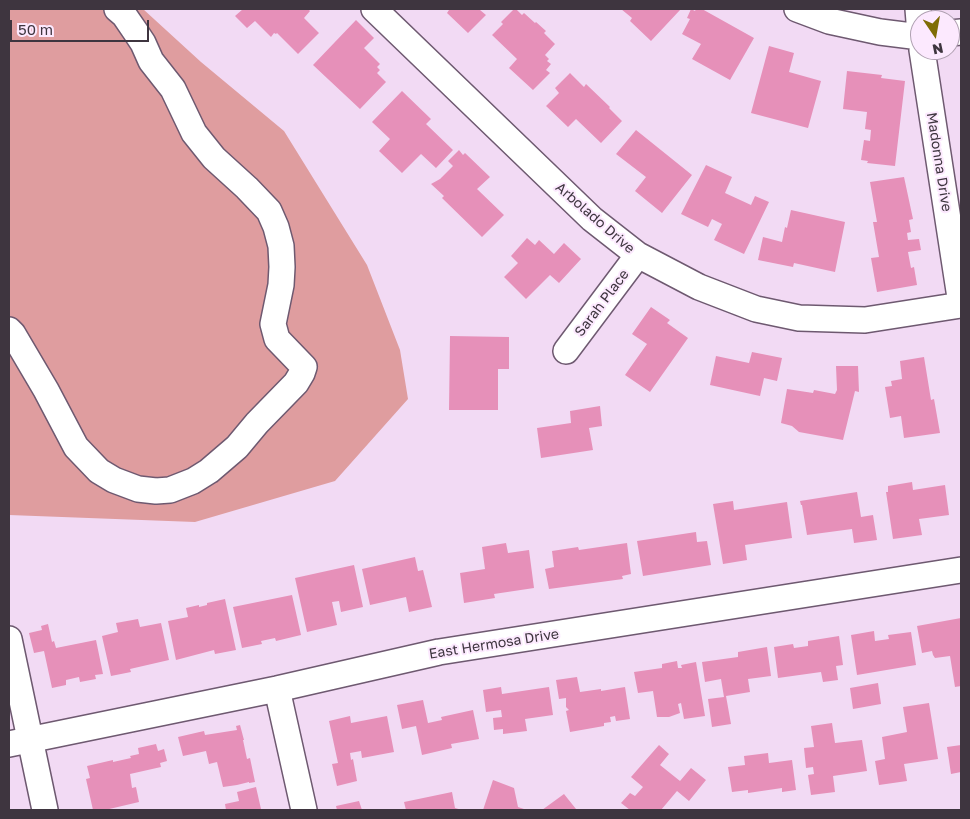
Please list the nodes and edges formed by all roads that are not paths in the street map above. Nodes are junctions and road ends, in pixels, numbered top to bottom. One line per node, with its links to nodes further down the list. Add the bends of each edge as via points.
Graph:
1 (116, 9): 8 (street, via 124,15 172,89 194,133 214,158 269,211 281,246 282,267 273,324 277,339 304,367 302,373 237,447 208,471 170,490 138,489 99,471 76,447)
2 (374, 9): 6 (street, Arbolado Drive, via 592,219)
3 (797, 9): 4 (street, via 829,21)
4 (910, 35)
5 (924, 60): 7 (street, Madonna Drive)
6 (638, 255): 7 (street, Arbolado Drive, via 699,287 756,309 799,318 864,320); 9 (street, Sarah Place)
7 (961, 304)
8 (9, 330)
9 (566, 351)
10 (961, 570): 12 (street, East Hermosa Drive, via 439,652)
11 (9, 639): 13 (street)
12 (277, 689): 13 (street, East Hermosa Drive); 15 (street)
13 (20, 742): 14 (street)
14 (45, 810)
15 (304, 810)

